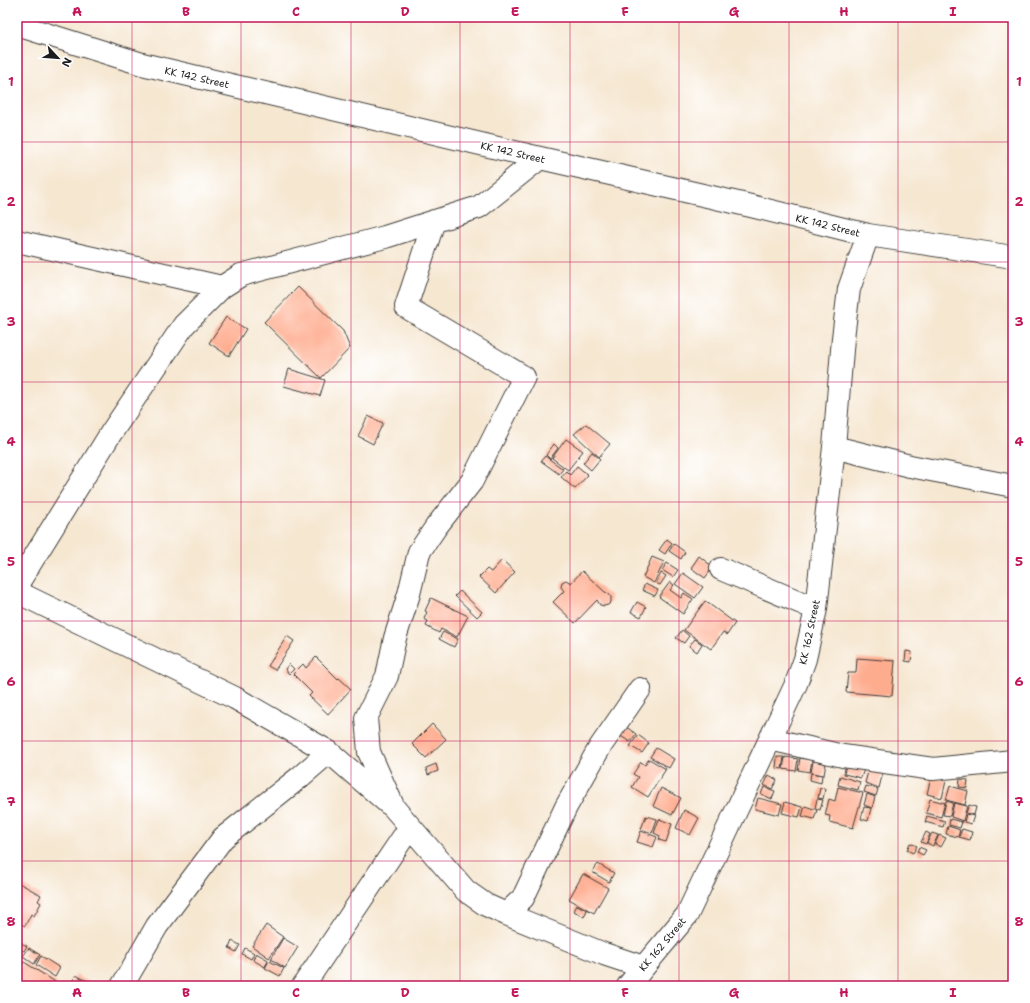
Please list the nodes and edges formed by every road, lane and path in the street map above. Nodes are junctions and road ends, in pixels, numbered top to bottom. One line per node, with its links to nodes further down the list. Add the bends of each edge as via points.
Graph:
1 (17, 25): 2 (street, KK 142 Street, via 142,64)
2 (540, 158): 3 (street, via 479,207); 4 (street, KK 142 Street)
3 (434, 221): 7 (street, via 385,237 240,275); 18 (street, via 406,307 524,377 472,481 419,552 387,676 366,718 369,752)
4 (868, 235): 6 (street, KK 142 Street); 8 (street, KK 162 Street, via 849,289 842,338)
5 (17, 241): 7 (street)
6 (1013, 257)
7 (222, 287): 11 (street, via 184,325 111,433)
8 (834, 447): 9 (street, via 910,466); 13 (street, KK 162 Street)
9 (1013, 486)
10 (721, 569): 13 (street)
11 (17, 585)
12 (17, 592): 16 (street, via 235,698)
13 (816, 609): 15 (street, KK 162 Street, via 805,659)
14 (640, 689): 20 (street, via 600,747 566,807 524,898)
15 (770, 739): 17 (street, via 843,756 932,769); 21 (street, KK 162 Street, via 687,915)
16 (329, 752): 18 (street); 22 (street, via 223,838 156,926)
17 (1013, 761)
18 (394, 808): 19 (street)
19 (410, 827): 20 (street, via 466,891 486,905); 23 (street)
20 (506, 914): 21 (street)
21 (643, 967): 24 (street, KK 162 Street)
22 (122, 986)
23 (302, 986)
24 (628, 986)

